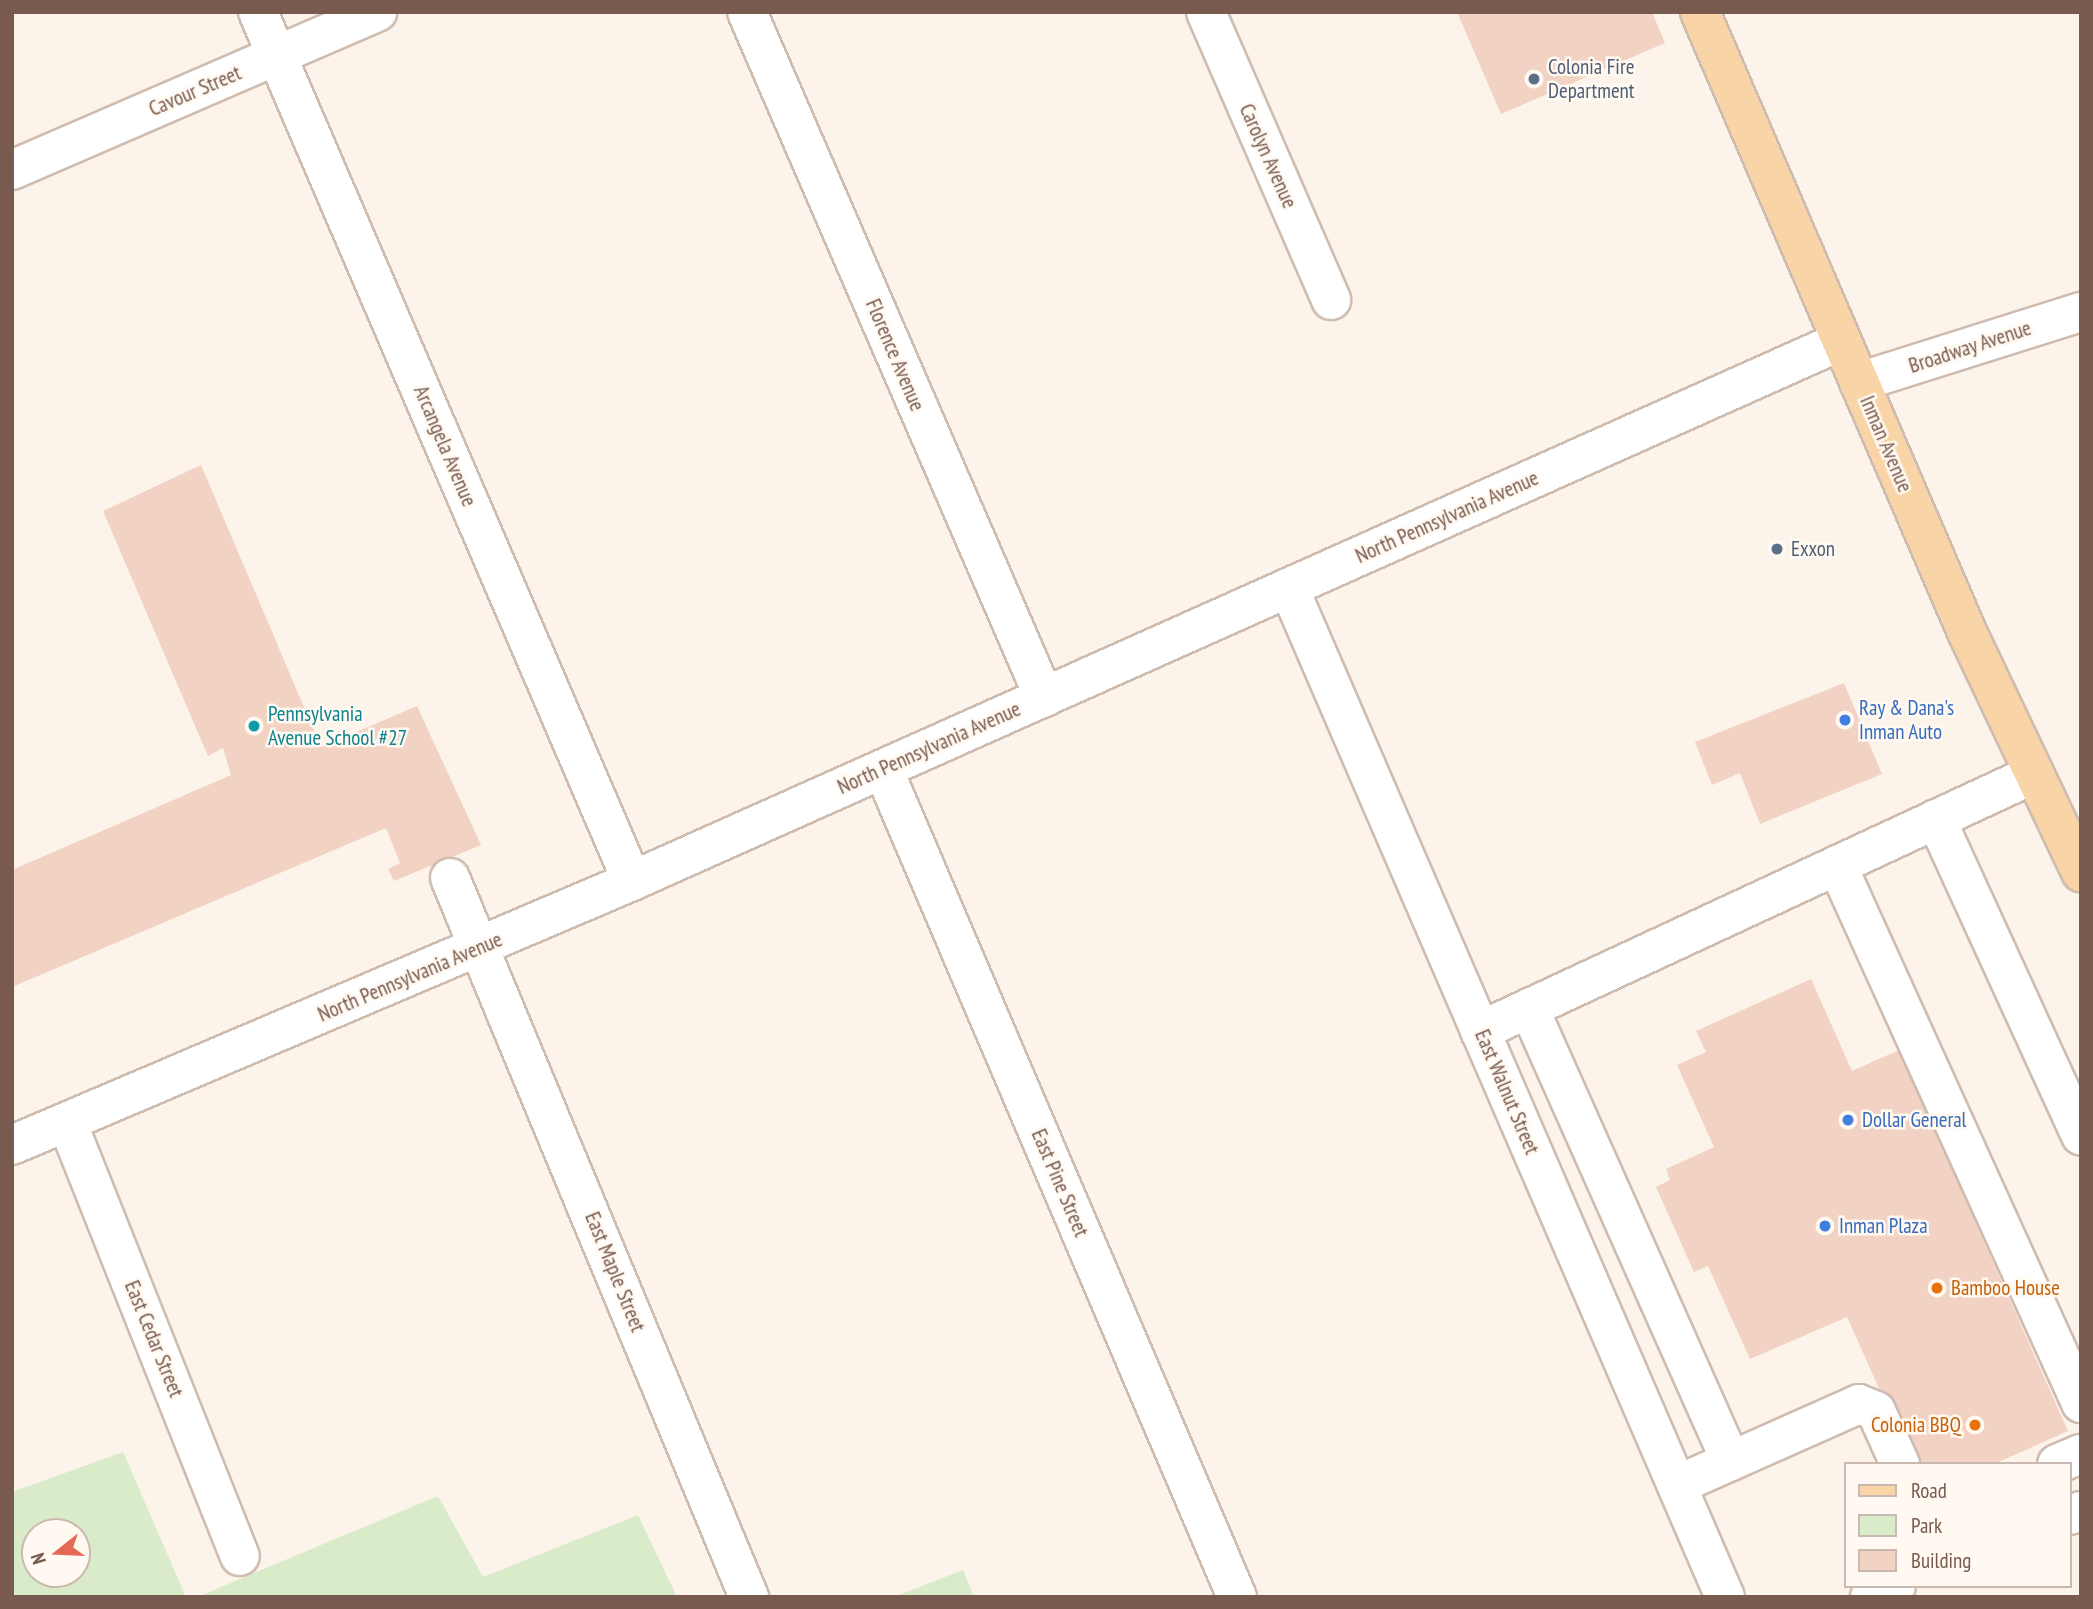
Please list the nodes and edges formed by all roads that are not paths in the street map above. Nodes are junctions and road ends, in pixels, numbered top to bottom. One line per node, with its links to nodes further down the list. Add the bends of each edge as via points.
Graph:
1 (258, 12): 6 (street, Arcangela Avenue)
2 (377, 12): 6 (street, Cavour Street)
3 (747, 12): 13 (street, Florence Avenue)
4 (1206, 12): 8 (street, Carolyn Avenue)
5 (1700, 12): 10 (main road, Inman Avenue)
6 (276, 55): 7 (street, Cavour Street); 21 (street, Arcangela Avenue)
7 (12, 170)
8 (1331, 300)
9 (2081, 312): 11 (street, Broadway Avenue)
10 (1841, 341): 11 (main road, Inman Avenue); 12 (street, North Pennsylvania Avenue)
11 (1859, 382): 15 (main road, Inman Avenue)
12 (1289, 588): 13 (street, North Pennsylvania Avenue); 24 (street, East Walnut Street)
13 (1044, 697): 14 (street, North Pennsylvania Avenue)
14 (883, 769): 21 (street, North Pennsylvania Avenue); 39 (street, East Pine Street)
15 (2034, 774): 16 (street); 17 (main road, Inman Avenue)
16 (1936, 819): 18 (street); 26 (street)
17 (2070, 823): 19 (main road, Inman Avenue)
18 (1838, 865): 23 (street); 29 (street)
19 (2081, 872)
20 (450, 878): 22 (street, East Maple Street)
21 (632, 880): 22 (street, North Pennsylvania Avenue)
22 (480, 947): 25 (street, North Pennsylvania Avenue); 38 (street, East Maple Street)
23 (1529, 1008): 24 (street); 28 (street)
24 (1480, 1031): 30 (street, East Walnut Street)
25 (67, 1122): 27 (street, North Pennsylvania Avenue); 36 (street, East Cedar Street)
26 (2081, 1135)
27 (12, 1145)
28 (1696, 1382): 30 (street); 32 (street)
29 (2081, 1403)
30 (1643, 1407): 35 (street, East Walnut Street)
31 (2081, 1454): 34 (street)
32 (1731, 1461): 33 (street, via 1859,1404 1876,1411); 35 (street)
33 (1899, 1462)
34 (2062, 1462)
35 (1677, 1485): 40 (street, East Walnut Street)
36 (240, 1556)
37 (1891, 1588): 41 (street)
38 (749, 1597)
39 (1237, 1597)
40 (1725, 1597)
41 (1870, 1597)

